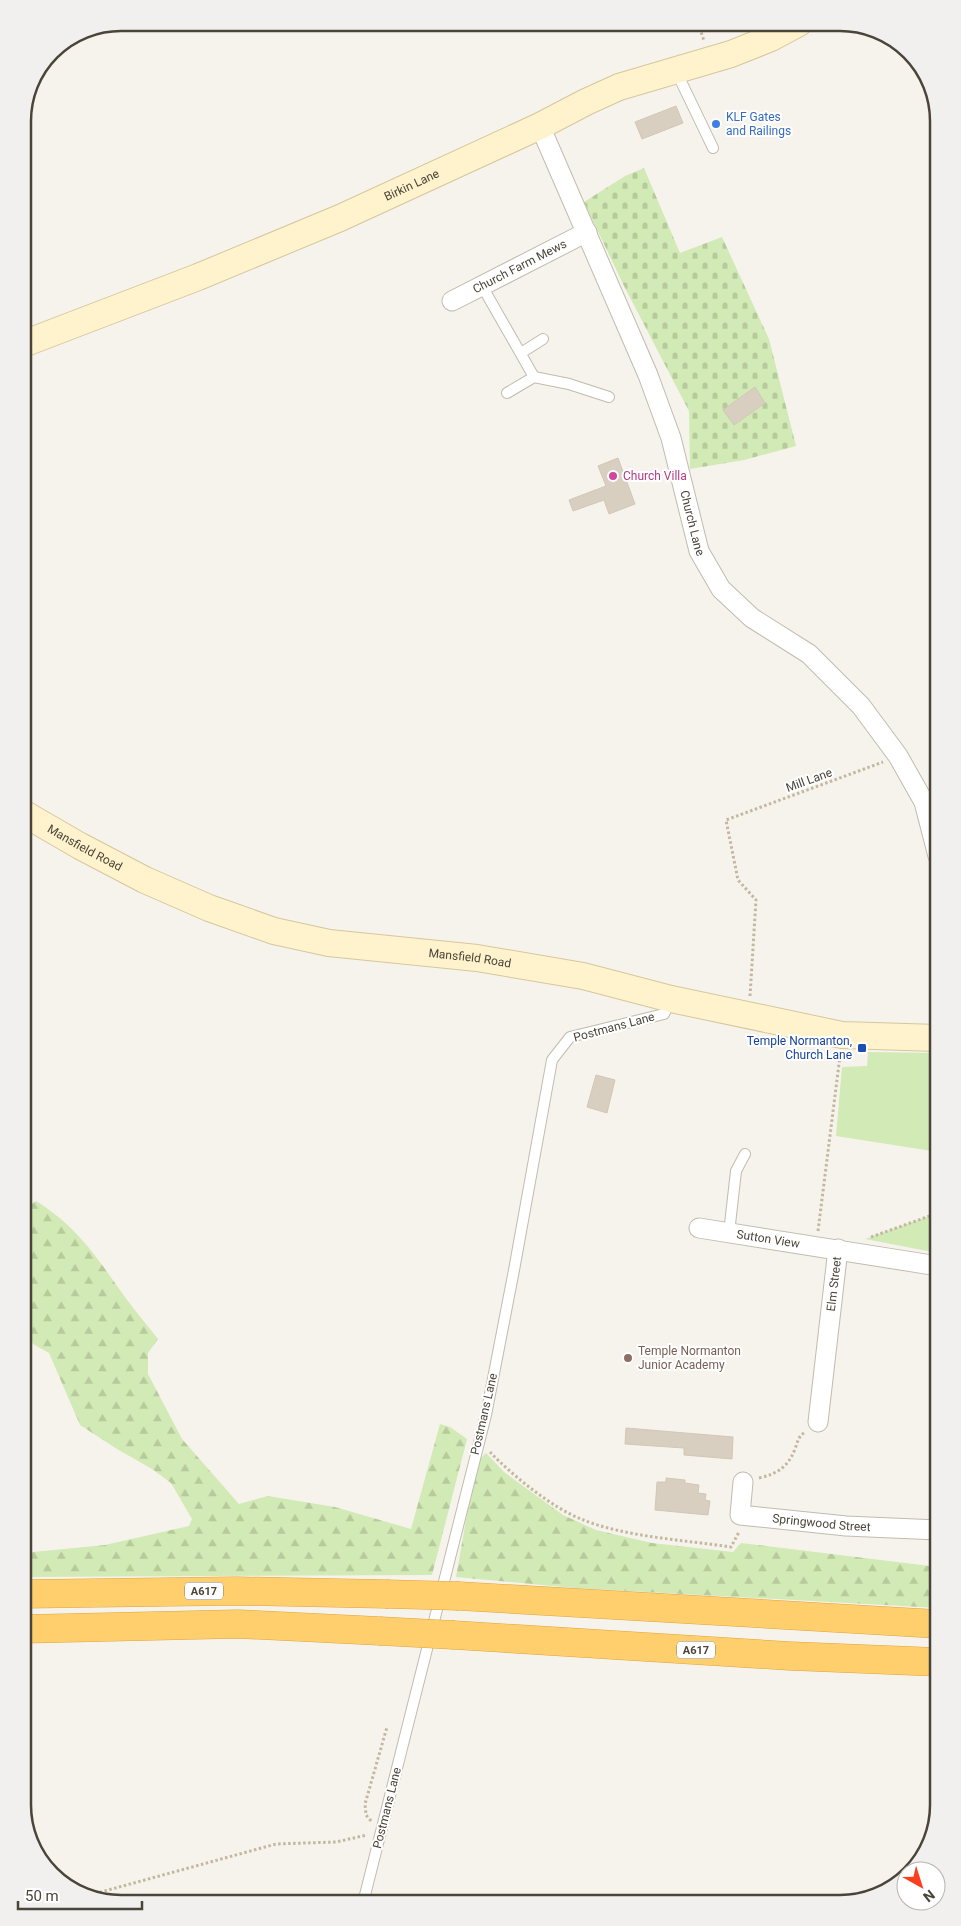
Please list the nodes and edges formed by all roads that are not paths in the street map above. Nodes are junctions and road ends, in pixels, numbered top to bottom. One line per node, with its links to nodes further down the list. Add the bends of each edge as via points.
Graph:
1 (784, 31): 2 (main road, Birkin Lane, via 731,54)
2 (676, 70): 3 (main road, Birkin Lane, via 619,87); 4 (lane)
3 (540, 126): 5 (street, Church Lane); 9 (main road, Birkin Lane, via 340,218)
4 (713, 148)
5 (587, 232): 6 (street, Church Farm Mews); 15 (street, Church Lane, via 671,438 699,552 721,589 752,618 810,654 861,706 898,756 924,802)
6 (482, 286): 7 (street, Church Farm Mews); 10 (lane)
7 (452, 301)
8 (543, 339): 10 (lane)
9 (31, 341)
10 (521, 353): 11 (lane)
11 (534, 377): 12 (lane); 13 (lane)
12 (507, 393)
13 (609, 397)
14 (31, 818): 16 (main road, Mansfield Road, via 145,880 209,908 274,931 329,943 477,958 583,976)
15 (930, 825)
16 (671, 999): 17 (main road, Mansfield Road, via 842,1035); 30 (lane, Postmans Lane, via 664,1014 570,1037 552,1060 479,1441)
17 (930, 1038)
18 (745, 1154): 20 (lane, via 736,1171)
19 (699, 1228): 20 (street, Sutton View)
20 (729, 1233): 21 (street, Sutton View)
21 (838, 1249): 22 (street, Elm Street); 23 (street, Elm Street)
22 (930, 1265)
23 (818, 1422)
24 (743, 1482): 25 (street, Springwood Street, via 740,1516)
25 (930, 1530)
26 (31, 1594): 27 (highway, A617, bridge, via 237,1590 460,1596)
27 (930, 1624)
28 (31, 1629): 29 (highway, A617, bridge, via 238,1624)
29 (930, 1662)
30 (365, 1895)

